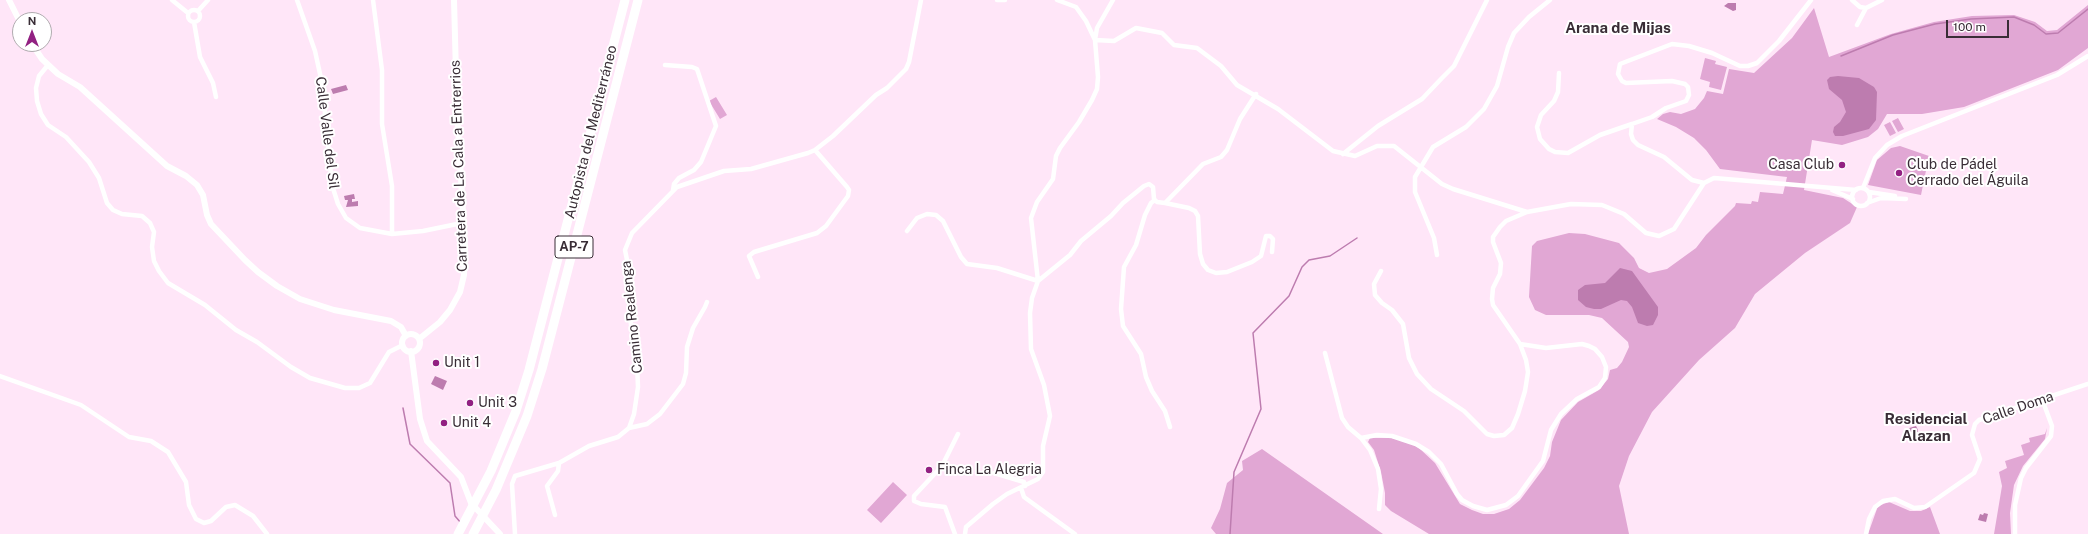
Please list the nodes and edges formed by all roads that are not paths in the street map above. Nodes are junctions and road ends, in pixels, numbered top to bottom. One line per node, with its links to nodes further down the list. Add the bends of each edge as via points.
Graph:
1 (9, 0): 20 (street)
2 (172, 0): 22 (street)
3 (208, 0): 21 (street)
4 (297, 0): 50 (street, Calle Valle del Sil, via 315,50 322,83 329,164 338,204 352,224 373,232)
5 (373, 0): 50 (street, via 382,70 383,135 392,186)
6 (454, 0): 48 (street, Carretera de La Cala a Entrerrios)
7 (625, 0): 76 (highway, Autopista del Mediterráneo / AP-7, via 536,345 516,411 491,471)
8 (638, 0): 77 (highway, Autopista del Mediterráneo / AP-7, via 549,345 527,416 496,490)
9 (921, 0): 34 (street, Camino Realenga, via 910,62 906,69 834,136)
10 (997, 0): 11 (street)
11 (1005, 0)
12 (1057, 0): 25 (street, via 1076,7)
13 (1113, 0): 25 (street, via 1097,28)
14 (1487, 0): 35 (street, via 1454,66 1422,99 1378,126)
15 (1550, 0): 36 (street, via 1528,17 1514,33 1497,86 1484,109 1466,127 1433,147)
16 (1811, 0): 33 (street, via 1779,41 1753,65 1740,66 1695,48 1672,44 1620,64 1618,74 1626,83 1680,82 1685,84 1689,91 1686,101)
17 (1852, 0): 19 (street, via 1860,7)
18 (1882, 0): 19 (street)
19 (1866, 8): 24 (street)
20 (15, 12)
21 (198, 12): 22 (street, via 193,10); 23 (street, via 199,19)
22 (188, 13): 23 (street, via 189,20)
23 (194, 22): 32 (street, via 202,65 213,83)
24 (1857, 25)
25 (1095, 40): 31 (street, via 1114,41 1136,28 1162,33 1174,45 1197,48 1221,66 1237,85); 55 (street, via 1097,89 1079,122 1060,148 1056,156 1053,179 1033,209 1031,218)
26 (38, 52): 28 (street)
27 (2088, 56): 39 (street, via 2057,75 1902,136 1887,145 1875,158)
28 (48, 65): 57 (street, via 80,87 167,166 186,176 196,185 204,200 208,219 216,230 244,260 277,286 322,307 391,322 401,327); 60 (street, via 39,76 36,88 36,101 41,114 48,125 66,138 89,162 113,210 122,214 142,216 150,223 154,232 154,261 168,283 205,305 291,368 310,378 338,386 353,389 365,386 374,378 389,352)
29 (665, 65): 40 (street, via 697,69 716,126 701,162 694,170 679,178)
30 (1559, 73): 33 (street, via 1558,92 1554,101 1541,115 1537,127 1540,139 1549,149 1568,153 1600,136)
31 (1256, 94): 35 (street, via 1333,152); 45 (street, via 1240,119 1227,150 1221,157 1203,164)
32 (216, 97)
33 (1632, 124): 37 (street, via 1631,134 1635,143 1664,157 1692,180)
34 (815, 150): 40 (street, Camino Realenga, via 751,169 724,171); 54 (street, via 847,187 848,196 826,226 817,233 754,252 749,256)
35 (1343, 154): 36 (street, via 1355,156 1377,146 1388,145 1399,149)
36 (1420, 168): 47 (street, via 1452,189); 52 (street, via 1413,187 1434,238)
37 (1704, 183): 38 (street, via 1719,177); 47 (street, via 1674,229 1659,236 1646,234 1624,214 1602,205 1571,204)
38 (1823, 187): 41 (street); 43 (street)
39 (1863, 188): 41 (street); 42 (street)
40 (673, 190): 67 (street, Camino Realenga, via 632,233 626,245 629,270 628,304 638,387)
41 (1856, 190): 43 (street)
42 (1869, 192): 46 (street, via 1870,198); 46 (street, via 1906,199 1881,198)
43 (1853, 199): 46 (street, via 1859,205)
44 (1155, 200): 45 (street); 55 (street, via 1153,186 1144,186 1080,241 1070,255); 66 (street, via 1145,215 1136,245 1124,267 1123,326 1141,354 1146,377)
45 (1165, 203): 51 (street, via 1195,211 1198,216 1200,254 1208,270 1216,273 1227,272 1252,262 1261,256 1266,236 1273,239)
46 (1867, 203)
47 (1527, 212): 59 (street, via 1506,221 1493,237 1501,263 1500,274 1493,288 1493,305)
48 (462, 223): 50 (street, Calle Valle del Sil); 58 (street, Carretera de La Cala a Entrerrios, via 465,265 460,292 446,316)
49 (907, 231): 55 (street, via 917,218 927,214 936,215 943,221 967,264 997,268)
50 (392, 234)
51 (1272, 252)
52 (1437, 255)
53 (1381, 271): 59 (street, via 1374,284 1375,295 1403,324 1409,358 1417,374 1431,389 1461,408 1490,435 1500,436 1508,432 1518,414 1528,378 1526,360)
54 (758, 277)
55 (1038, 282): 72 (street, via 1030,313 1031,348 1044,385 1050,416 1044,438 1043,472 1038,479)
56 (707, 302): 67 (street, via 692,328 683,384 660,414 647,424)
57 (406, 336): 58 (street, via 413,334); 60 (street)
58 (419, 339): 61 (street, via 418,348)
59 (1520, 344): 69 (street, via 1546,348 1582,344 1595,348 1602,357 1606,373 1600,387 1577,399 1561,414 1551,430 1543,461 1518,496 1506,505 1487,510 1467,503 1457,494 1441,464 1416,444 1392,436)
60 (403, 345): 61 (street, via 406,350)
61 (411, 351): 78 (street, via 420,419 427,441 461,477 471,503)
62 (1325, 353): 69 (street, via 1345,424)
63 (0, 376): 75 (street, via 81,405 129,437 151,441 168,452 186,482 189,505 196,519 204,523 211,521 226,507 235,505 253,516)
64 (2088, 384): 65 (street, Calle Doma)
65 (2042, 399): 83 (street, Calle Doma, via 1978,420 1972,435 1980,459 1974,473 1925,507 1914,508 1895,499 1882,501 1872,513); 84 (street, via 2052,426 2051,436 2021,478 2015,505)
66 (1170, 427)
67 (629, 428): 70 (street, via 618,437 589,446)
68 (958, 434): 80 (street, via 942,466 914,496 914,501 920,504 945,507)
69 (1361, 438): 73 (street, via 1370,450 1378,469 1381,489)
70 (559, 463): 74 (street, via 558,471 547,486); 79 (street, via 519,474 513,479)
71 (994, 473): 72 (street, via 1024,482)
72 (1023, 487): 81 (street, via 1007,494 973,520 966,527); 82 (street, via 1024,497)
73 (1379, 509)
74 (555, 515)
75 (267, 534)
76 (458, 534)
77 (472, 534)
78 (500, 534)
79 (515, 534)
80 (955, 534)
81 (965, 534)
82 (1075, 534)
83 (1866, 534)
84 (2015, 534)

